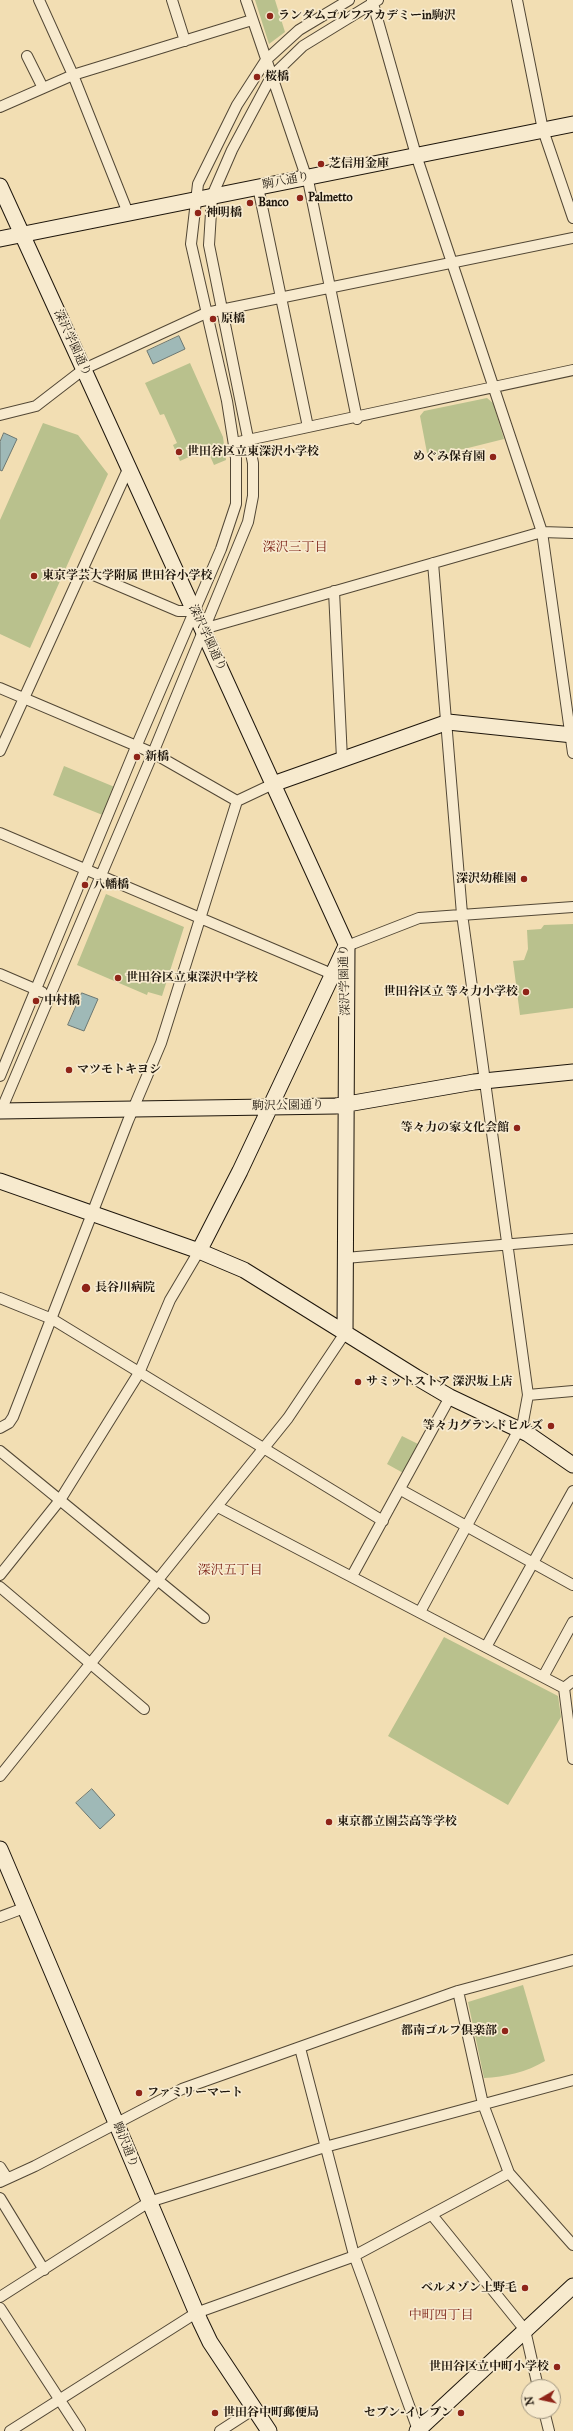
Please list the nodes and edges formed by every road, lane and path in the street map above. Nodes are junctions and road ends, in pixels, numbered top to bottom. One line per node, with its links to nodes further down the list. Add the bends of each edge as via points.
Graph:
1 (38, 0): 11 (street)
2 (172, 0): 8 (street)
3 (246, 0): 7 (street)
4 (349, 0): 10 (street, via 298,30)
5 (517, 0): 16 (street)
6 (374, 1): 12 (street, via 303,46); 17 (street)
7 (252, 20): 8 (street); 10 (street)
8 (185, 41): 11 (street)
9 (27, 56): 13 (street)
10 (266, 60): 12 (street); 22 (street, via 212,153 198,184)
11 (73, 75): 13 (street); 23 (street)
12 (271, 77): 18 (street); 21 (street, via 232,150)
13 (43, 88): 14 (street)
14 (0, 107)
15 (573, 124): 16 (street, 駒八通り)
16 (543, 130): 17 (street, 駒八通り); 24 (street)
17 (416, 155): 18 (street, 駒八通り); 28 (street)
18 (306, 177): 20 (street, 駒八通り); 29 (street)
19 (0, 186): 25 (street, 深沢学園通り)
20 (258, 187): 21 (street, 駒八通り); 30 (street)
21 (212, 196): 22 (street, 駒八通り); 31 (street, via 209,245)
22 (195, 200): 23 (street, 駒八通り); 32 (street, via 191,244)
23 (128, 213): 25 (street, 駒八通り)
24 (573, 218)
25 (22, 234): 26 (street, 駒八通り); 33 (street, 深沢学園通り)
26 (0, 238)
27 (573, 238): 28 (street)
28 (452, 263): 29 (street); 35 (street)
29 (330, 288): 30 (street); 37 (street)
30 (282, 297): 31 (street); 38 (street)
31 (224, 308): 32 (street); 39 (street)
32 (206, 313): 33 (street); 40 (street)
33 (84, 369): 36 (street, via 36,406); 41 (street, 深沢学園通り)
34 (573, 370): 35 (street)
35 (495, 387): 37 (street); 42 (street)
36 (0, 415)
37 (357, 418): 38 (street)
38 (308, 427): 39 (street)
39 (249, 440): 40 (street); 48 (street, via 253,484 248,522)
40 (234, 443): 47 (street, via 236,504 230,526)
41 (129, 467): 45 (street); 47 (street, 深沢学園通り)
42 (542, 532): 43 (street); 44 (street); 52 (street)
43 (573, 533)
44 (433, 563): 46 (street); 51 (street)
45 (84, 571): 47 (street, via 178,611); 50 (street)
46 (334, 591): 48 (street); 57 (street)
47 (195, 611): 48 (street, 深沢学園通り); 53 (street)
48 (203, 629): 55 (street); 58 (street, 深沢学園通り)
49 (0, 688): 50 (street)
50 (24, 698): 53 (street); 54 (street)
51 (448, 722): 52 (street); 57 (street); 64 (street)
52 (572, 735): 56 (street)
53 (136, 747): 55 (street); 61 (street)
54 (0, 752)
55 (153, 753): 59 (street); 62 (street)
56 (573, 753)
57 (342, 759): 58 (street)
58 (274, 784): 59 (street); 66 (street, 深沢学園通り)
59 (237, 800): 65 (street)
60 (0, 833): 61 (street)
61 (86, 869): 62 (street); 70 (street)
62 (100, 875): 65 (street); 71 (street)
63 (573, 907): 64 (street)
64 (462, 914): 66 (street, via 419,918); 74 (street)
65 (200, 917): 68 (street); 77 (street, via 161,1043)
66 (347, 946): 68 (street); 69 (street, 深沢学園通り)
67 (0, 974): 70 (street)
68 (332, 975): 69 (street); 76 (street)
69 (346, 985): 75 (street, 深沢学園通り)
70 (36, 989): 71 (street); 73 (street)
71 (50, 996): 78 (street)
72 (573, 1072): 74 (street, 駒沢公園通り)
73 (0, 1076)
74 (484, 1081): 75 (street, 駒沢公園通り); 82 (street)
75 (346, 1104): 76 (street, 駒沢公園通り); 84 (street, 深沢学園通り)
76 (269, 1106): 77 (street, 駒沢公園通り); 83 (street, via 240,1171)
77 (134, 1108): 78 (street, 駒沢公園通り); 80 (street)
78 (0, 1112)
79 (0, 1181): 80 (street)
80 (92, 1215): 83 (street); 86 (street)
81 (573, 1239): 82 (street)
82 (506, 1245): 84 (street); 90 (street)
83 (199, 1251): 87 (street, via 252,1274); 88 (street, via 170,1300)
84 (345, 1258): 87 (street, 深沢学園通り)
85 (0, 1298): 86 (street)
86 (52, 1319): 88 (street); 92 (street, via 13,1416 9,1423)
87 (345, 1333): 91 (street); 94 (street, via 288,1418)
88 (139, 1373): 94 (street); 99 (street)
89 (573, 1391): 90 (street)
90 (528, 1395): 93 (street, via 523,1422)
91 (450, 1397): 93 (street); 97 (street)
92 (0, 1428)
93 (519, 1429): 96 (street); 102 (street)
94 (264, 1448): 100 (street); 101 (street)
95 (0, 1451): 99 (street)
96 (573, 1465)
97 (401, 1490): 101 (street); 102 (street)
98 (573, 1491): 103 (street)
99 (60, 1500): 104 (street); 106 (street)
100 (218, 1506): 105 (street); 106 (street)
101 (382, 1521): 105 (street)
102 (467, 1526): 103 (street); 109 (street)
103 (533, 1563): 107 (street); 112 (street)
104 (0, 1575)
105 (352, 1576): 109 (street)
106 (158, 1580): 110 (street); 113 (street)
107 (573, 1585)
108 (0, 1586): 113 (street)
109 (420, 1612): 112 (street)
110 (204, 1618)
111 (573, 1622): 114 (street)
112 (486, 1647): 114 (street)
113 (90, 1664): 117 (street); 119 (street)
114 (543, 1677): 116 (street)
115 (573, 1681): 116 (street)
116 (564, 1688): 118 (street)
117 (144, 1709)
118 (573, 1758)
119 (0, 1776)
120 (0, 1849): 121 (street, 駒沢通り)
121 (24, 1908): 122 (street); 128 (street, 駒沢通り)
122 (0, 1917)
123 (573, 1960): 124 (street)
124 (458, 1991): 125 (street); 127 (street)
125 (300, 2048): 128 (street, via 182,2089); 129 (street)
126 (573, 2080): 127 (street)
127 (483, 2104): 129 (street); 131 (street)
128 (116, 2122): 132 (street); 134 (street, 駒沢通り)
129 (325, 2147): 134 (street); 137 (street)
130 (0, 2167): 132 (street)
131 (509, 2173): 135 (street); 136 (street)
132 (4, 2180)
133 (0, 2198): 138 (street)
134 (149, 2202): 138 (street); 142 (street, 駒沢通り)
135 (432, 2215): 137 (street); 143 (street)
136 (573, 2245)
137 (354, 2256): 142 (street); 152 (street)
138 (44, 2270): 140 (street)
139 (573, 2286): 143 (street)
140 (0, 2297)
141 (0, 2308): 145 (street)
142 (196, 2313): 145 (street); 146 (street, 駒沢通り, via 210,2342)
143 (525, 2330): 144 (street); 152 (street)
144 (536, 2379)
145 (60, 2399): 148 (street); 149 (street)
146 (254, 2409): 150 (street); 151 (street, 駒沢通り)
147 (546, 2419): 153 (street)
148 (10, 2431)
149 (80, 2431)
150 (220, 2431)
151 (269, 2431)
152 (417, 2431)
153 (549, 2431)

